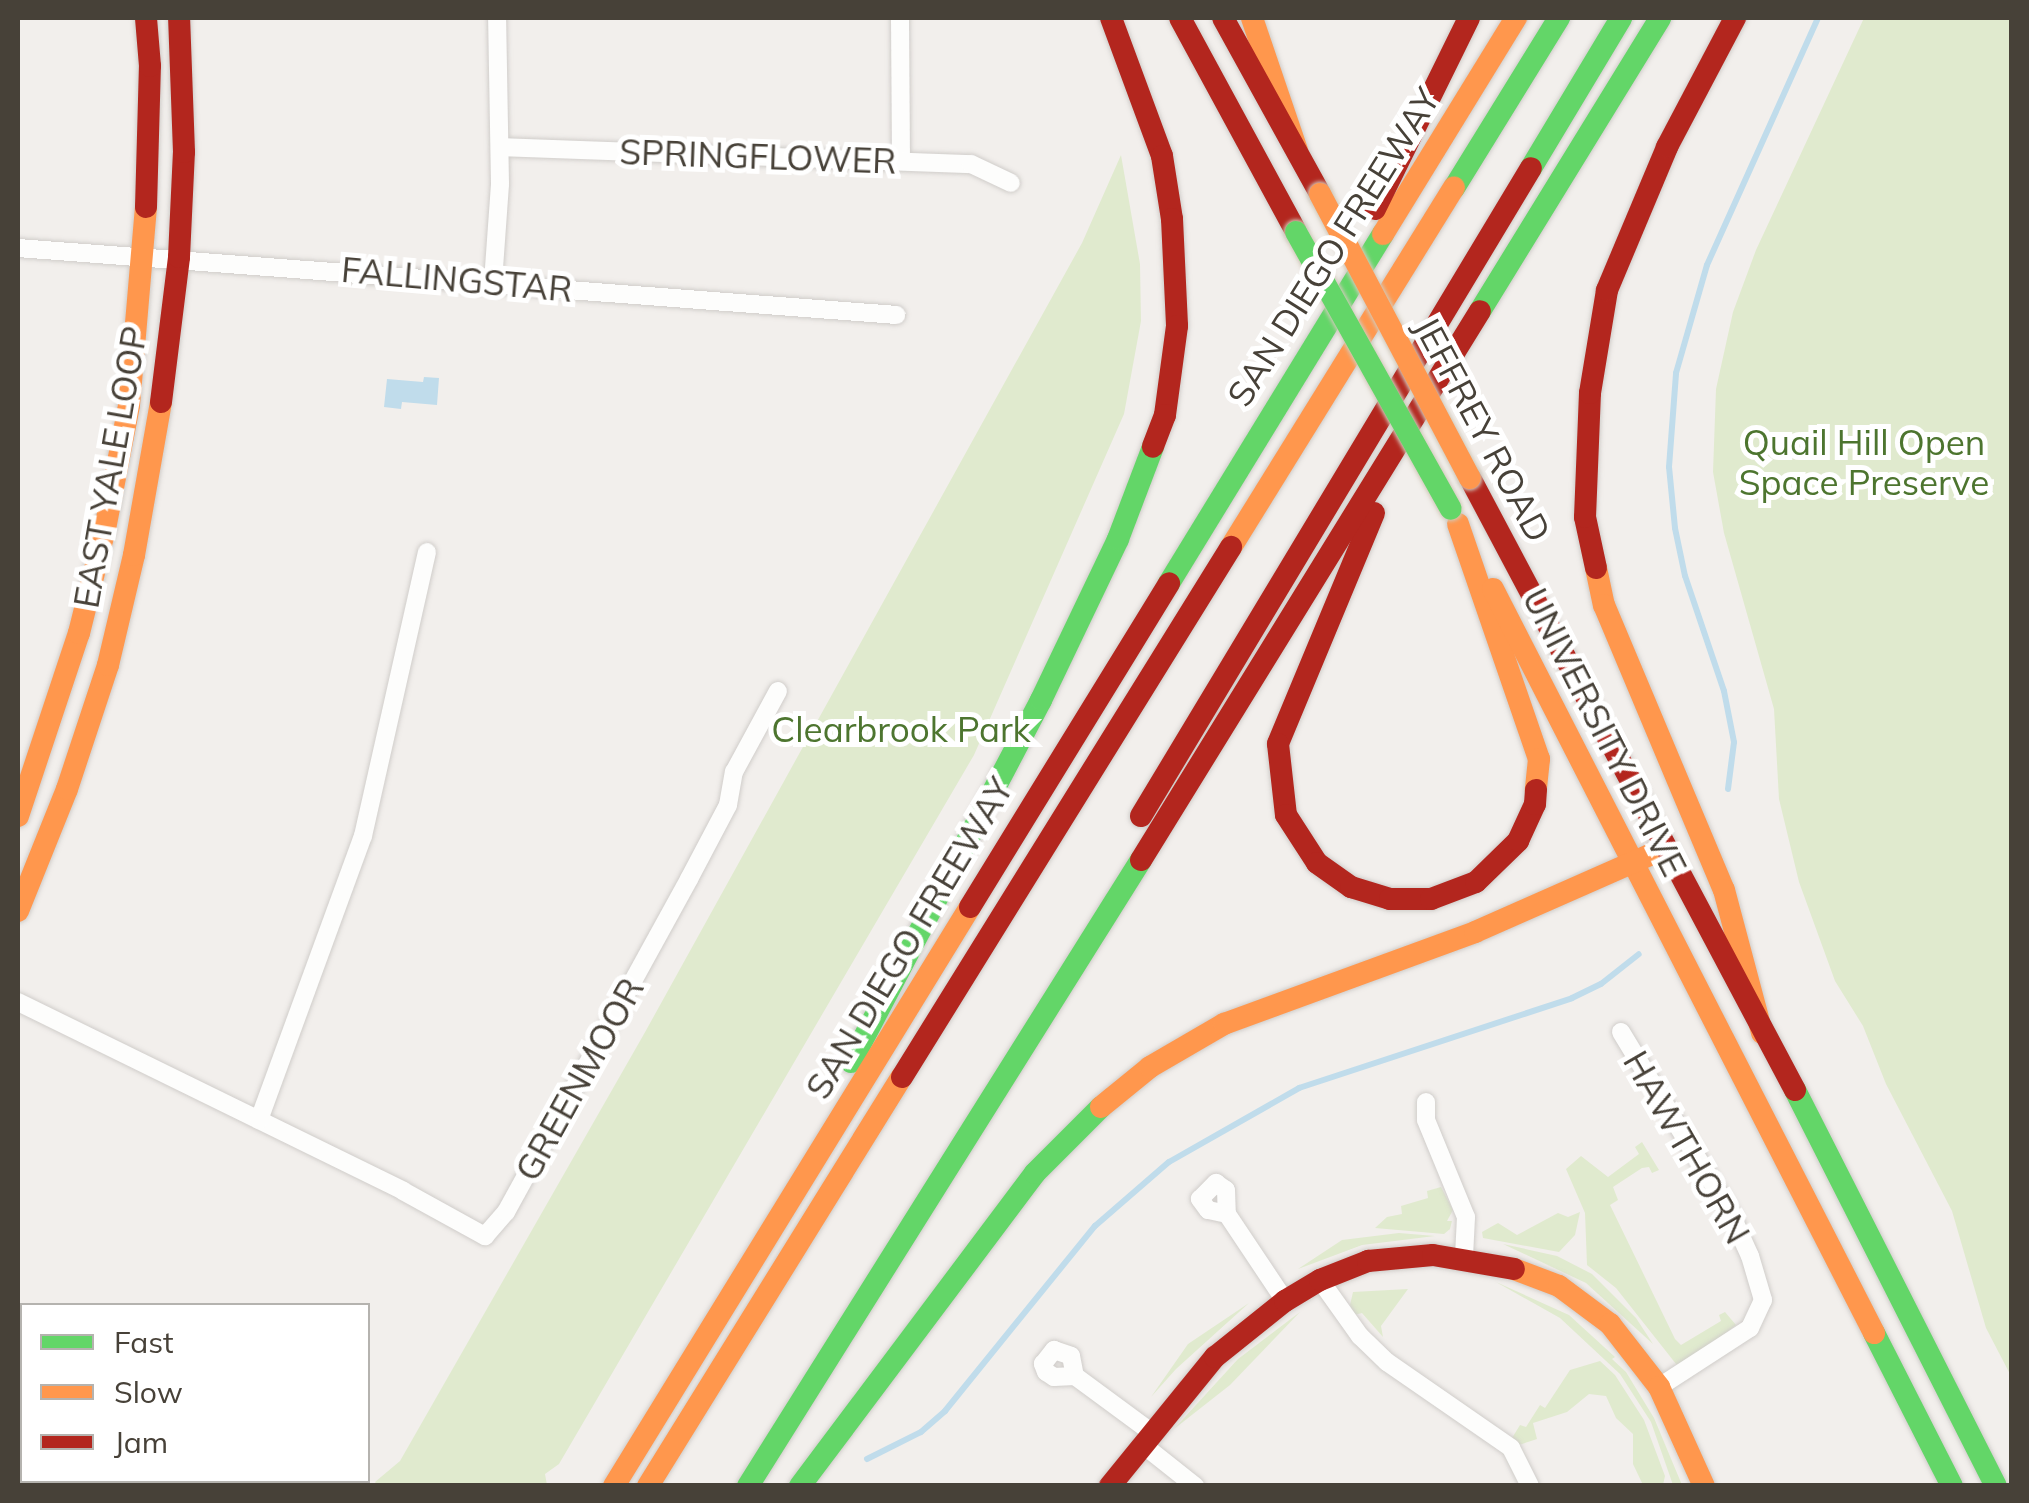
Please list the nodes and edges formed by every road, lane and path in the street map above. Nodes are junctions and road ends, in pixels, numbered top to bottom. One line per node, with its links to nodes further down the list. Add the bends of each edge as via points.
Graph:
1 (146, 18): 21 (main road, EAST YALE LOOP)
2 (179, 18): 20 (main road, EAST YALE LOOP)
3 (497, 18): 15 (street)
4 (900, 18): 17 (street)
5 (1111, 18): 40 (main road, via 1162,156 1172,219 1177,326 1165,415 1125,523 1041,700 896,969)
6 (1180, 18): 26 (main road, UNIVERSITY DRIVE, bridge)
7 (1223, 18): 16 (main road, JEFFREY ROAD)
8 (1252, 18): 16 (main road)
9 (1469, 18): 24 (main road)
10 (1516, 18): 24 (main road, SAN DIEGO FREEWAY)
11 (1559, 18): 48 (main road)
12 (1621, 18): 33 (main road, via 1092,899)
13 (1660, 18): 25 (main road)
14 (1734, 18): 36 (main road, via 1644,195 1607,290 1590,393 1585,517 1604,605 1724,890)
15 (500, 147): 17 (street, SPRINGFLOWER); 22 (street)
16 (1297, 150): 30 (main road, JEFFREY ROAD, bridge)
17 (901, 161): 18 (street, SPRINGFLOWER, via 971,164)
18 (1011, 183)
19 (18, 248): 21 (street, FALLINGSTAR)
20 (179, 257): 21 (street, FALLINGSTAR); 22 (street, FALLINGSTAR); 32 (main road, EAST YALE LOOP, via 154,442 108,666)
21 (144, 258): 29 (main road, EAST YALE LOOP, via 128,405 105,529 79,633)
22 (493, 282): 23 (street, FALLINGSTAR)
23 (896, 315)
24 (1304, 360): 40 (main road, SAN DIEGO FREEWAY)
25 (1396, 451): 26 (main road, via 1352,574 1278,744 1276,765 1286,815 1317,863 1351,887 1390,899 1432,898 1476,882 1518,841 1535,804 1539,759); 33 (main road)
26 (1455, 516): 31 (main road, UNIVERSITY DRIVE)
27 (427, 552): 38 (street, via 363,836)
28 (778, 691): 38 (street, GREENMOOR, via 734,772 728,805 689,879 506,1212 485,1236)
29 (18, 816)
30 (1663, 849): 31 (main road); 36 (main road, JEFFREY ROAD)
31 (1633, 864): 50 (main road, via 1474,932 1258,1009 1150,1067 1035,1173); 55 (main road, UNIVERSITY DRIVE)
32 (18, 911)
33 (1064, 984): 49 (main road)
34 (18, 1002): 38 (street, GREENMOOR)
35 (1621, 1032): 45 (street, HAWTHORN, via 1730,1212 1762,1300 1750,1328)
36 (1762, 1033): 56 (main road)
37 (1426, 1102): 41 (street, via 1426,1120 1466,1217)
38 (259, 1120)
39 (1227, 1214): 43 (street)
40 (766, 1239): 47 (main road, SAN DIEGO FREEWAY)
41 (1464, 1257): 42 (main road, via 1368,1261); 45 (main road, via 1531,1274 1585,1304 1628,1344)
42 (1320, 1280): 43 (main road); 53 (street, via 1387,1362 1511,1448)
43 (1285, 1301): 46 (main road, via 1216,1357)
44 (1076, 1376): 46 (street)
45 (1659, 1388): 54 (main road)
46 (1147, 1438): 51 (main road); 52 (street)
47 (614, 1486)
48 (648, 1486)
49 (748, 1486)
50 (800, 1486)
51 (1110, 1486)
52 (1194, 1486)
53 (1530, 1486)
54 (1704, 1486)
55 (1952, 1486)
56 (1996, 1486)

